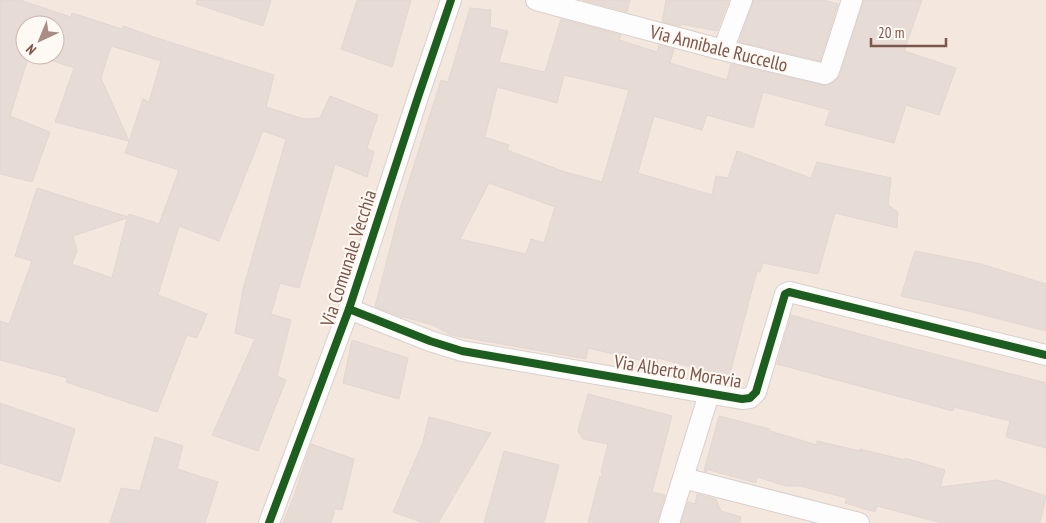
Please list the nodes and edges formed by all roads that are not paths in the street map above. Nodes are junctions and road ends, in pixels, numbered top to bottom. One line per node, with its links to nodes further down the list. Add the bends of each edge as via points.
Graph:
1 (452, 0): 6 (street, Via Comunale Vecchia)
2 (536, 0): 5 (street, Via Annibale Ruccello)
3 (742, 0): 5 (street)
4 (852, 0): 5 (street, Via Annibale Ruccello, via 826,74)
5 (723, 50)
6 (349, 309): 8 (street, Via Alberto Moravia, via 462,351); 10 (street, Via Comunale Vecchia)
7 (1046, 355): 8 (street, Via Alberto Moravia, via 789,292 785,294 753,396 742,399)
8 (709, 394): 9 (street, Via Alberto Moravia)
9 (683, 478): 11 (street, Via Alberto Moravia); 12 (street)
10 (269, 523)
11 (669, 523)
12 (859, 523)

